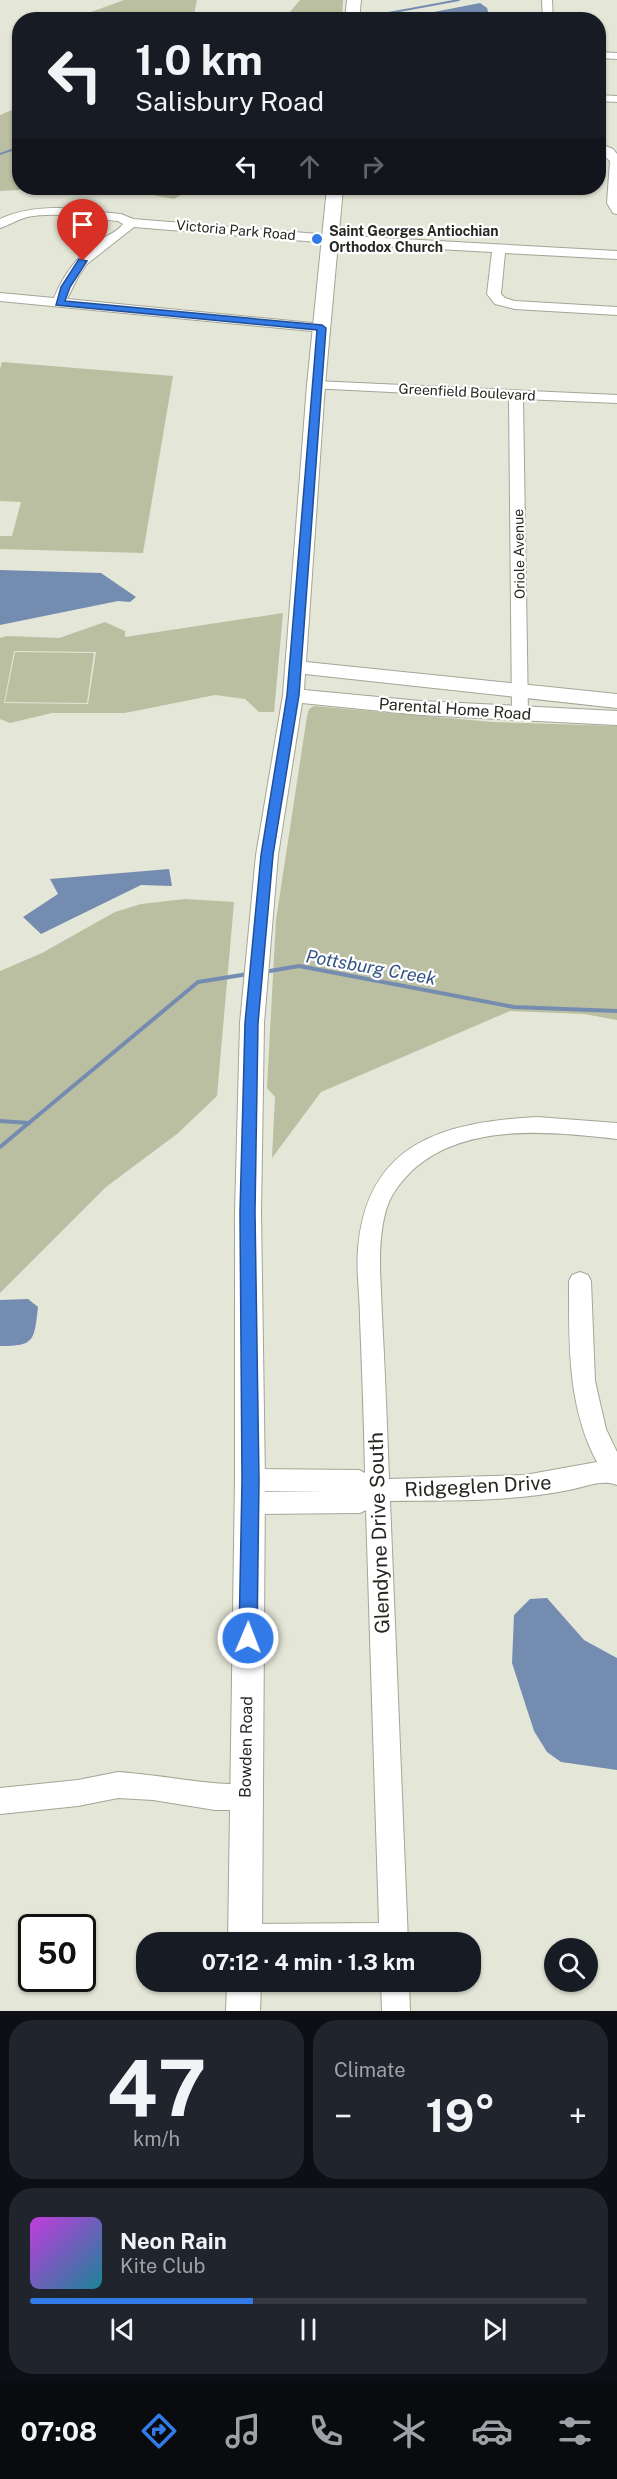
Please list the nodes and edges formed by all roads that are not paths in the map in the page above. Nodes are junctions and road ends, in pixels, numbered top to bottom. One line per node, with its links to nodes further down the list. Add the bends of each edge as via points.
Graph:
1 (606, 151): 2 (street, via 614,156)
2 (617, 172): 4 (street, via 613,203)
3 (334, 195): 7 (main road, Bowden Road)
4 (617, 210)
5 (130, 223): 6 (street, Victoria Park Road, via 121,218 36,211 14,215); 7 (street, Victoria Park Road); 11 (street, via 83,261)
6 (0, 224)
7 (330, 239): 8 (street, Victoria Park Road); 13 (main road, Bowden Road)
8 (499, 249): 9 (street, Victoria Park Road); 12 (street, via 494,294 500,301)
9 (617, 255)
10 (0, 297): 11 (street)
11 (59, 303): 13 (street)
12 (617, 311)
13 (322, 328): 14 (main road, Bowden Road)
14 (316, 385): 15 (street, Greenfield Boulevard); 17 (main road, Bowden Road)
15 (516, 394): 16 (street, Greenfield Boulevard); 18 (street, Oriole Avenue)
16 (617, 399)
17 (295, 667): 18 (main road, Parental Home Road); 19 (main road, Bowden Road)
18 (521, 692): 20 (main road, Parental Home Road); 21 (street, Oriole Avenue)
19 (293, 695): 21 (main road, Parental Home Road); 27 (main road, Bowden Road, via 267,855 252,1023 248,1212)
20 (617, 701)
21 (520, 714): 22 (main road, Parental Home Road)
22 (617, 718)
23 (617, 1131): 26 (street, Glendyne Drive South, via 491,1126 451,1136 428,1146 393,1176 383,1190 369,1229)
24 (580, 1281): 25 (street, via 582,1383 588,1411)
25 (615, 1471): 26 (street, Ridgeglen Drive, via 518,1488)
26 (376, 1490): 27 (street, Ridgeglen Drive, via 360,1502); 31 (street, Glendyne Drive South)
27 (250, 1492): 28 (main road, Bowden Road)
28 (246, 1797): 29 (street, via 118,1785); 30 (main road, Bowden Road)
29 (0, 1801)
30 (245, 1932)
31 (394, 1932)
32 (244, 1992): 34 (main road)
33 (395, 1992): 35 (street)
34 (243, 2011)
35 (396, 2011)

